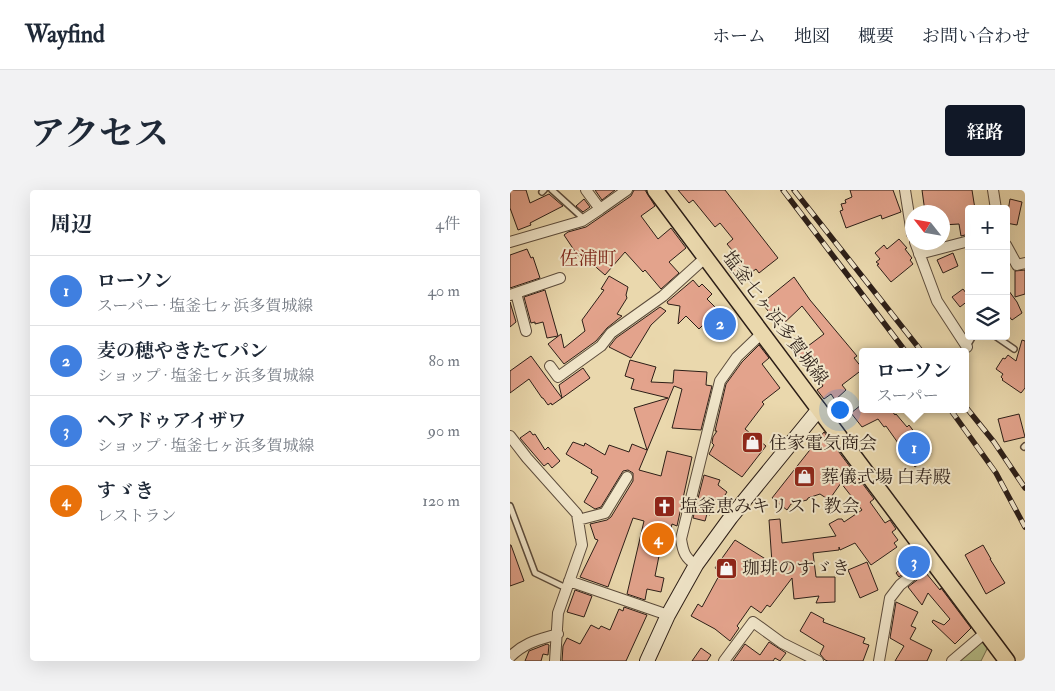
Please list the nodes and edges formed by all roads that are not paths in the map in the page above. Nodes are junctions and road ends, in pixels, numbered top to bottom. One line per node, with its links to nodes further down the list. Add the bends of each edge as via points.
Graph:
1 (552, 190): 10 (lane)
2 (586, 190): 9 (street)
3 (627, 190): 9 (street)
4 (656, 190): 16 (main road, 塩釜七ヶ浜多賀城線)
5 (905, 190): 7 (street)
6 (993, 190): 8 (street)
7 (907, 205)
8 (995, 205)
9 (600, 209): 10 (street)
10 (584, 220): 11 (street)
11 (510, 242)
12 (965, 242): 15 (street)
13 (918, 250): 15 (street)
14 (1009, 250): 17 (street, via 1017,265)
15 (919, 254): 24 (street, via 937,302)
16 (706, 257): 21 (main road, 塩釜七ヶ浜多賀城線); 26 (street, via 663,296 558,377)
17 (1025, 263)
18 (560, 278): 19 (street)
19 (513, 294): 20 (street)
20 (526, 331)
21 (762, 333): 27 (main road, 塩釜七ヶ浜多賀城線); 33 (street, via 737,357 720,381 681,539 683,552)
22 (971, 340): 24 (lane)
23 (1001, 340): 25 (lane)
24 (967, 347)
25 (1014, 349)
26 (550, 366)
27 (819, 409): 32 (main road, 塩釜七ヶ浜多賀城線); 33 (street)
28 (510, 436): 31 (street, via 577,514)
29 (627, 477): 31 (street, via 605,513)
30 (510, 506): 34 (lane, via 535,573)
31 (578, 520): 34 (street, via 582,545)
32 (932, 559): 36 (main road, 塩釜七ヶ浜多賀城線); 43 (street, via 900,585 890,598)
33 (696, 565): 35 (street)
34 (568, 585): 35 (street); 37 (street, via 558,613)
35 (668, 615): 40 (street)
36 (986, 632): 44 (street); 45 (main road, 塩釜七ヶ浜多賀城線)
37 (558, 634): 38 (street, via 529,642); 39 (street)
38 (510, 657)
39 (555, 661)
40 (647, 661)
41 (724, 661): 42 (street, via 753,622 782,643)
42 (818, 661)
43 (879, 661)
44 (952, 661)
45 (1007, 661)

